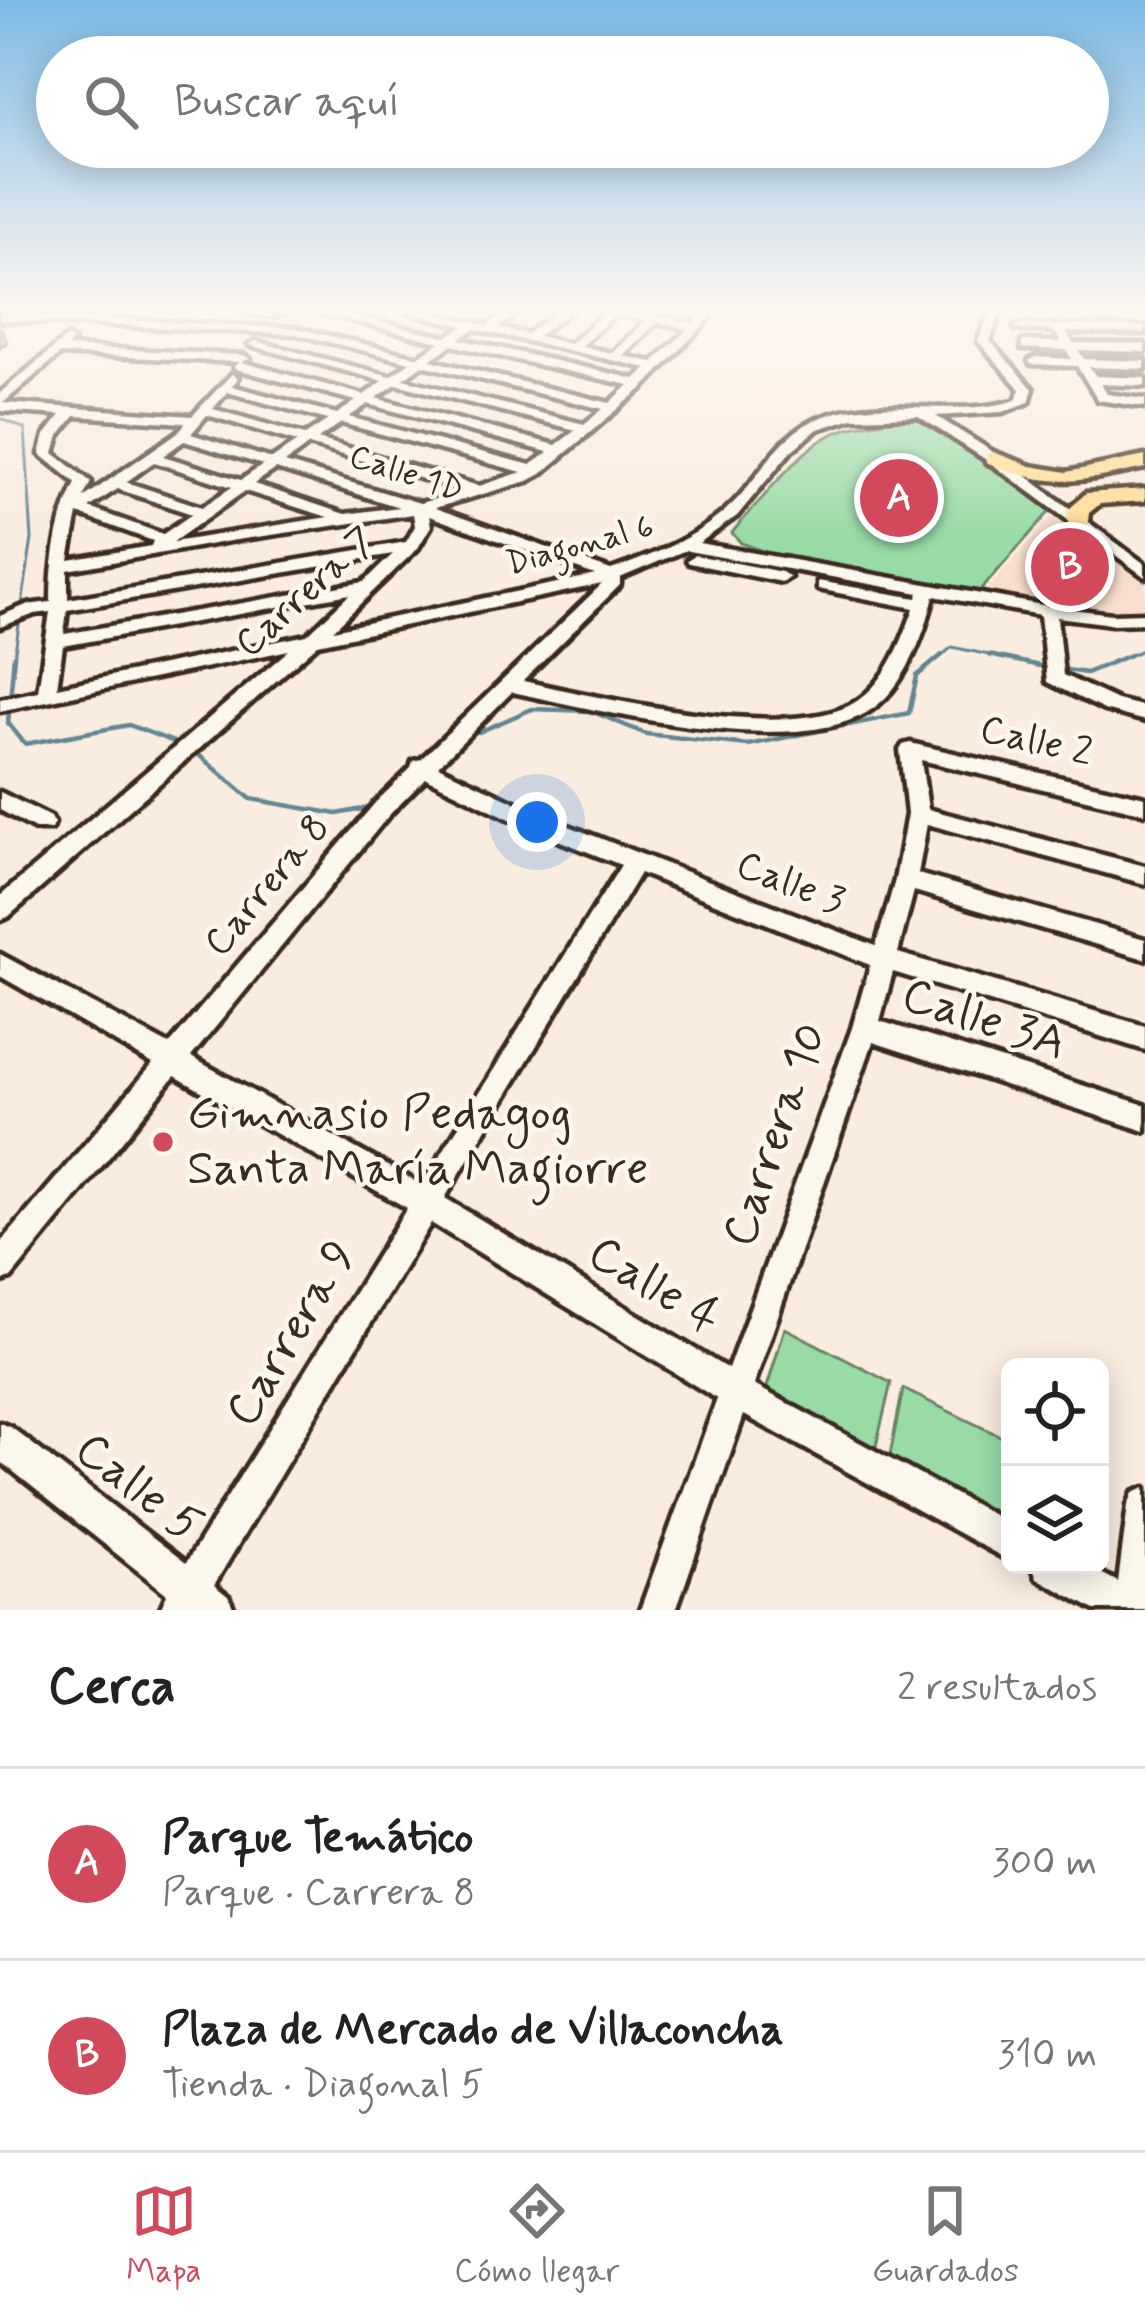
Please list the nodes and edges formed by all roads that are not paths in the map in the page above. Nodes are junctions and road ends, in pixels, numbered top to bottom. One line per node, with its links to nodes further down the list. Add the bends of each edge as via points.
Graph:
1 (322, 386): 9 (street)
2 (385, 386): 9 (street)
3 (418, 386): 17 (street)
4 (527, 386): 12 (street)
5 (638, 386): 12 (street, Carrera 7)
6 (1025, 386): 13 (street, Diagonal 6, via 1020,401)
7 (1096, 386): 10 (street, via 1107,399)
8 (225, 388): 15 (street); 16 (street)
9 (367, 399): 16 (street); 20 (street)
10 (1145, 403)
11 (0, 404): 14 (street)
12 (613, 408): 17 (street, Carrera 7)
13 (916, 410): 22 (street); 33 (street, Diagonal 6, via 860,413 803,432)
14 (70, 413): 15 (street); 41 (street, via 46,454 84,482)
15 (203, 415): 18 (street); 19 (street)
16 (338, 419): 19 (street); 25 (street)
17 (587, 429): 20 (street, Carrera 7)
18 (182, 436): 21 (street); 23 (street, Calle 1D)
19 (308, 440): 23 (street); 28 (street)
20 (560, 451): 25 (street, Carrera 7)
21 (154, 458): 26 (street); 27 (street)
22 (993, 458): 24 (highway, via 1067,478); 34 (street)
23 (274, 464): 27 (street); 30 (street, Calle 1D)
24 (1145, 470)
25 (536, 471): 28 (street, Carrera 7)
26 (117, 484): 31 (street); 36 (street, via 78,509)
27 (242, 486): 31 (street); 32 (street)
28 (481, 490): 30 (street, Carrera 7)
29 (1145, 495): 34 (highway, via 1094,498 1078,511)
30 (420, 508): 32 (street); 37 (street, Carrera 7, via 423,526); 43 (street, Calle 1D)
31 (203, 513): 36 (street)
32 (344, 517): 35 (street)
33 (726, 518): 38 (street, Diagonal 6); 39 (street, via 719,534)
34 (1079, 523): 42 (street)
35 (230, 536): 36 (street); 44 (street)
36 (158, 545): 41 (street)
37 (412, 545): 44 (street); 45 (street, Carrera 7)
38 (688, 546): 39 (street); 40 (street, Diagonal 6)
39 (735, 552): 46 (street)
40 (669, 555): 43 (street, Diagonal 6); 46 (street)
41 (59, 568): 47 (street)
42 (1145, 572)
43 (610, 575): 51 (street, Diagonal 6); 53 (street, Carrera 8, via 607,591)
44 (230, 576): 47 (street)
45 (369, 586): 51 (street, Carrera 7); 52 (street)
46 (926, 597): 48 (street); 53 (street, via 914,638 880,690 860,709 821,724 661,717)
47 (59, 606): 50 (street); 52 (street)
48 (1048, 610): 49 (street); 56 (street, via 1050,666 1112,705)
49 (1145, 618)
50 (5, 619)
51 (313, 638): 54 (street, Diagonal 6); 66 (street, Carrera 7)
52 (53, 642): 54 (street)
53 (510, 685): 58 (street, Carrera 8)
54 (38, 697): 55 (street, Diagonal 6)
55 (0, 705)
56 (1145, 714)
57 (910, 750): 60 (street, Calle 2); 61 (street, Carrera 10)
58 (420, 766): 63 (street, Calle 3); 72 (street, Carrera 8)
59 (0, 800): 62 (street)
60 (1145, 805)
61 (919, 814): 64 (street); 65 (street, Carrera 10)
62 (44, 824)
63 (636, 860): 68 (street, Calle 3); 74 (street, Carrera 9)
64 (1145, 875)
65 (907, 880): 67 (street); 68 (street, Carrera 10)
66 (0, 910)
67 (1145, 949)
68 (884, 959): 70 (street, Carrera 10); 71 (street, Calle 3)
69 (0, 964): 72 (street, Calle 4)
70 (865, 1028): 73 (street, Calle 3A); 76 (street, Carrera 10)
71 (1145, 1038)
72 (175, 1060): 74 (street, Calle 4); 75 (street, Carrera 8)
73 (1145, 1118)
74 (424, 1202): 76 (street, Calle 4); 81 (street, Carrera 9)
75 (0, 1267)
76 (737, 1394): 79 (street, Calle 4); 82 (street, Carrera 10)
77 (0, 1440): 81 (street, Calle 5)
78 (1145, 1505): 83 (street)
79 (1001, 1538)
80 (1066, 1574): 83 (street)
81 (195, 1603)
82 (658, 1610)
83 (1132, 1610)

